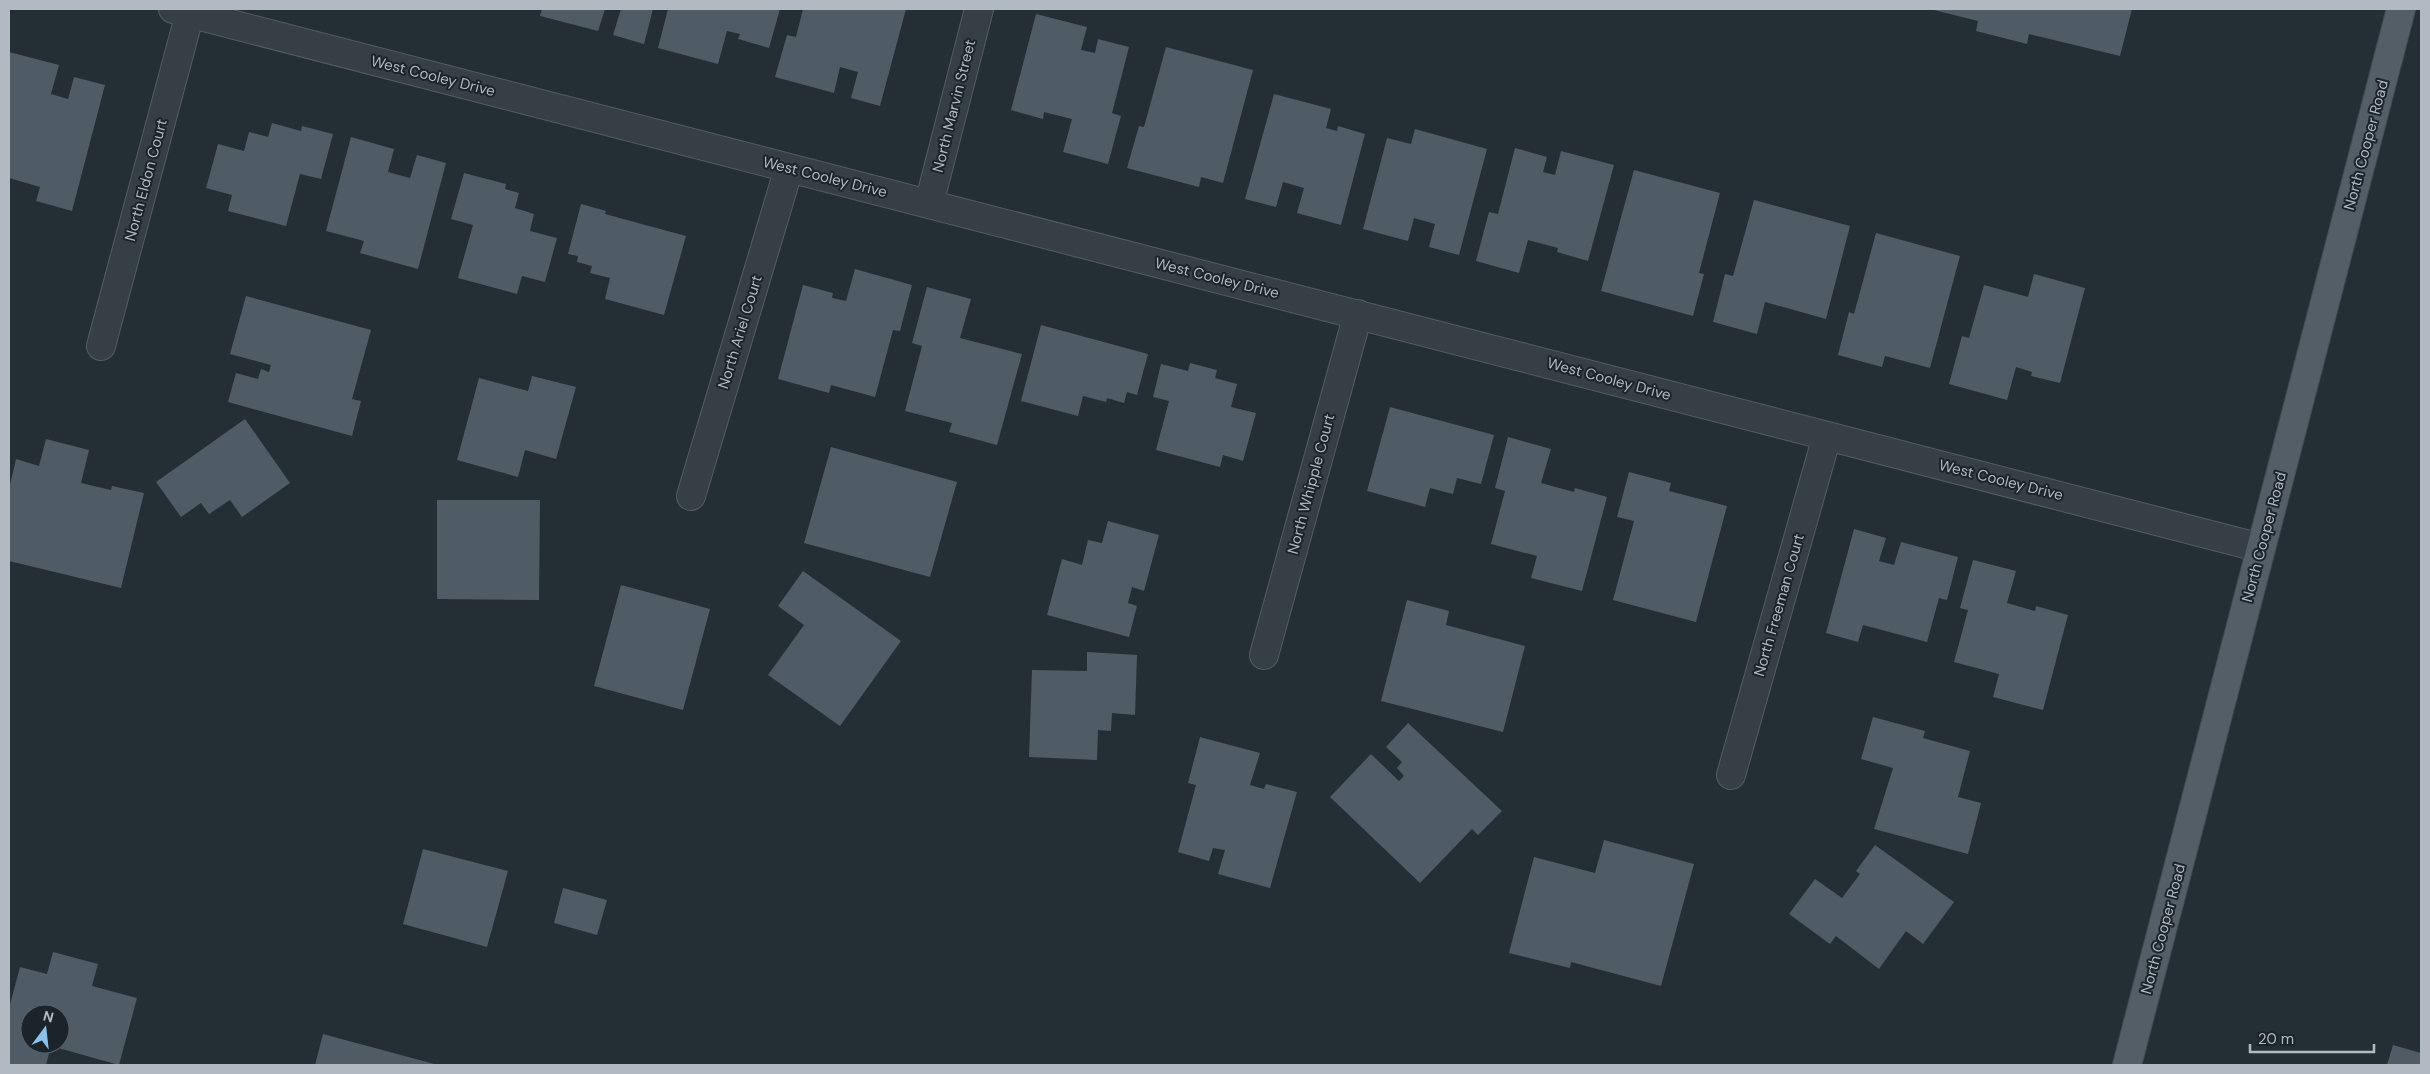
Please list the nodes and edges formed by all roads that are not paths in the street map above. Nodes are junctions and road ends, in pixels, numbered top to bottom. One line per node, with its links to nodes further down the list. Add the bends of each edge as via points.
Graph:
1 (979, 9): 5 (street, North Marvin Street)
2 (2401, 9): 10 (main road, North Cooper Road)
3 (182, 11): 4 (street, West Cooley Drive); 7 (street, North Eldon Court)
4 (788, 168): 5 (street, West Cooley Drive); 9 (street, North Ariel Court)
5 (929, 204): 6 (street, West Cooley Drive)
6 (1358, 314): 8 (street, West Cooley Drive); 11 (street, North Whipple Court)
7 (101, 346)
8 (1827, 436): 10 (street, West Cooley Drive); 12 (street, North Freeman Court)
9 (691, 496)
10 (2262, 548): 13 (main road, North Cooper Road)
11 (1264, 655)
12 (1731, 775)
13 (2127, 1065)

